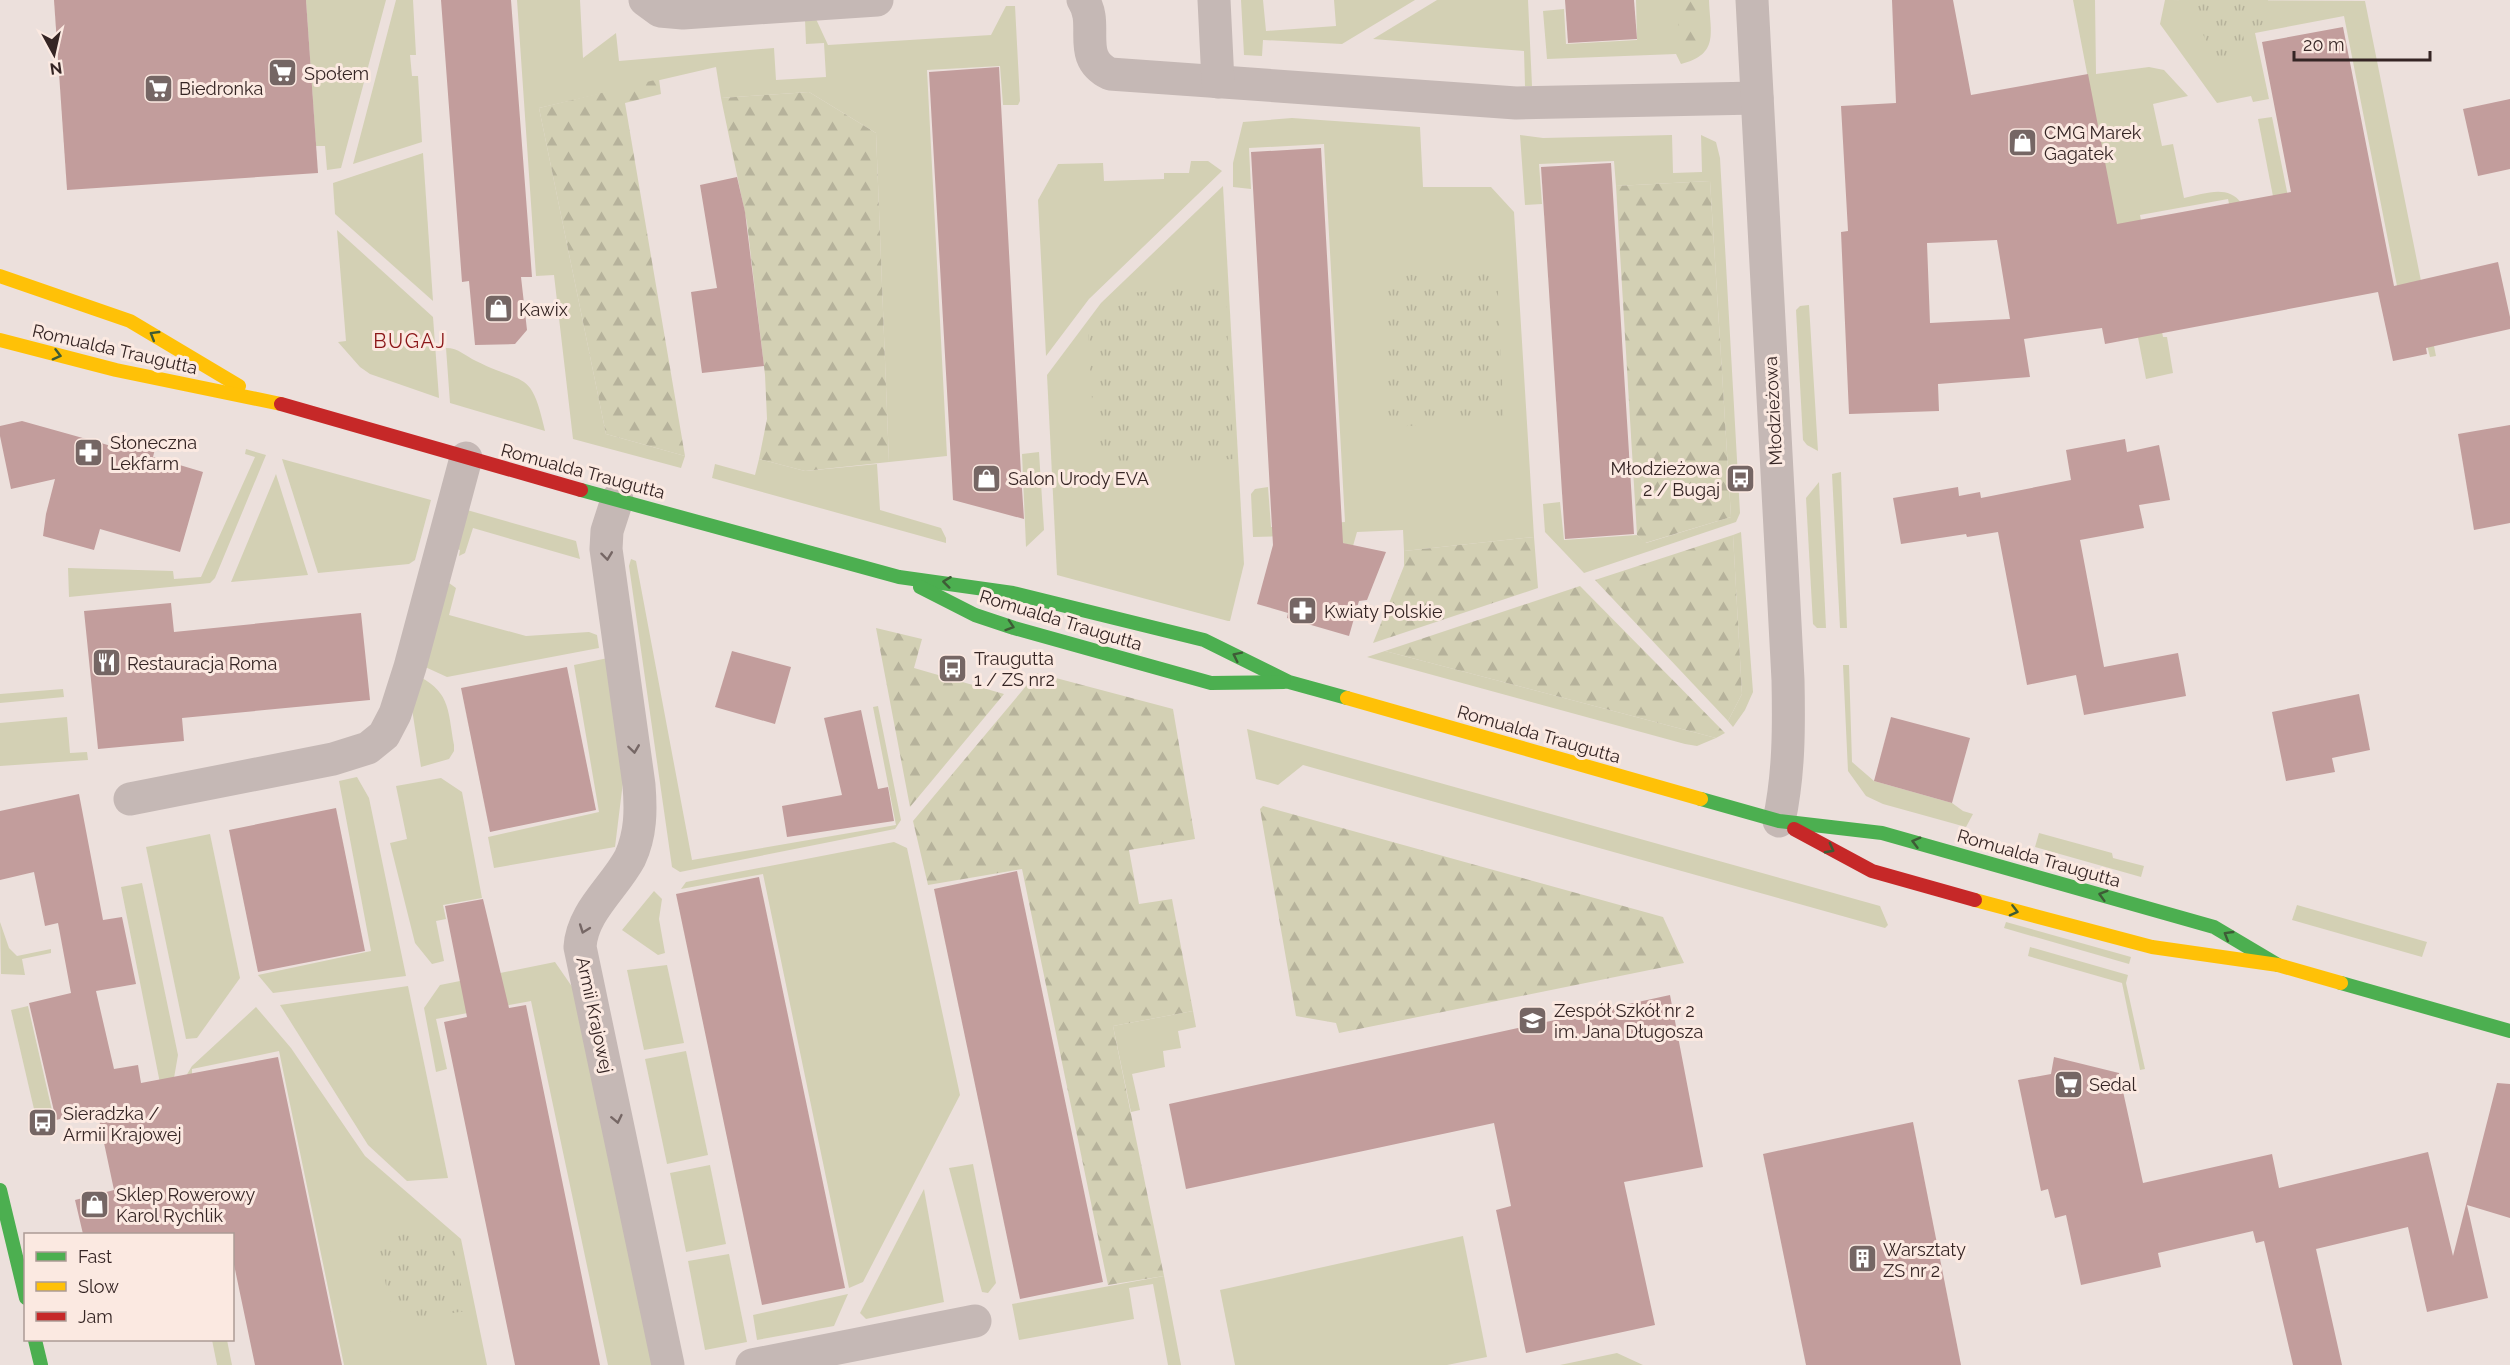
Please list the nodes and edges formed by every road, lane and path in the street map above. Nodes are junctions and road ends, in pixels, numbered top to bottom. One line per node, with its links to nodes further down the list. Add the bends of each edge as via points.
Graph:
1 (645, 0): 2 (street, via 660,10 682,13)
2 (877, 0)
3 (1083, 0): 6 (street, via 1091,55 1100,69 1110,74)
4 (1215, 0): 6 (street)
5 (1752, 0): 7 (street, Młodzieżowa)
6 (1218, 82): 7 (street, via 1528,103)
7 (1757, 98): 16 (street, Młodzieżowa, via 1788,680 1789,744)
8 (0, 276): 10 (street, Romualda Traugutta, one-way to 8, via 130,321)
9 (0, 340): 10 (street, Romualda Traugutta, one-way to 10, via 116,370)
10 (258, 397): 11 (street, Romualda Traugutta)
11 (466, 458): 12 (street, Romualda Traugutta); 15 (street, via 410,667 384,735 368,748 333,759)
12 (617, 500): 13 (street, Romualda Traugutta); 24 (street, Armii Krajowej, one-way to 24, via 606,549 641,815 630,857 588,918 580,947)
13 (899, 577): 14 (street, Romualda Traugutta, one-way to 13, via 1204,640 1013,593); 14 (street, Romualda Traugutta, one-way to 14, via 975,615 1211,683)
14 (1289, 682): 16 (street, Romualda Traugutta)
15 (130, 799)
16 (1779, 821): 17 (street, Romualda Traugutta, one-way to 17, via 1872,871 1917,885 2152,947); 17 (street, Romualda Traugutta, one-way to 16, via 2203,923 1882,833)
17 (2278, 965): 18 (street, Romualda Traugutta)
18 (2510, 1031)
19 (0, 1190): 20 (street)
20 (24, 1290)
21 (975, 1321): 25 (street)
22 (35, 1341): 23 (street)
23 (41, 1365)
24 (668, 1365)
25 (752, 1365)

